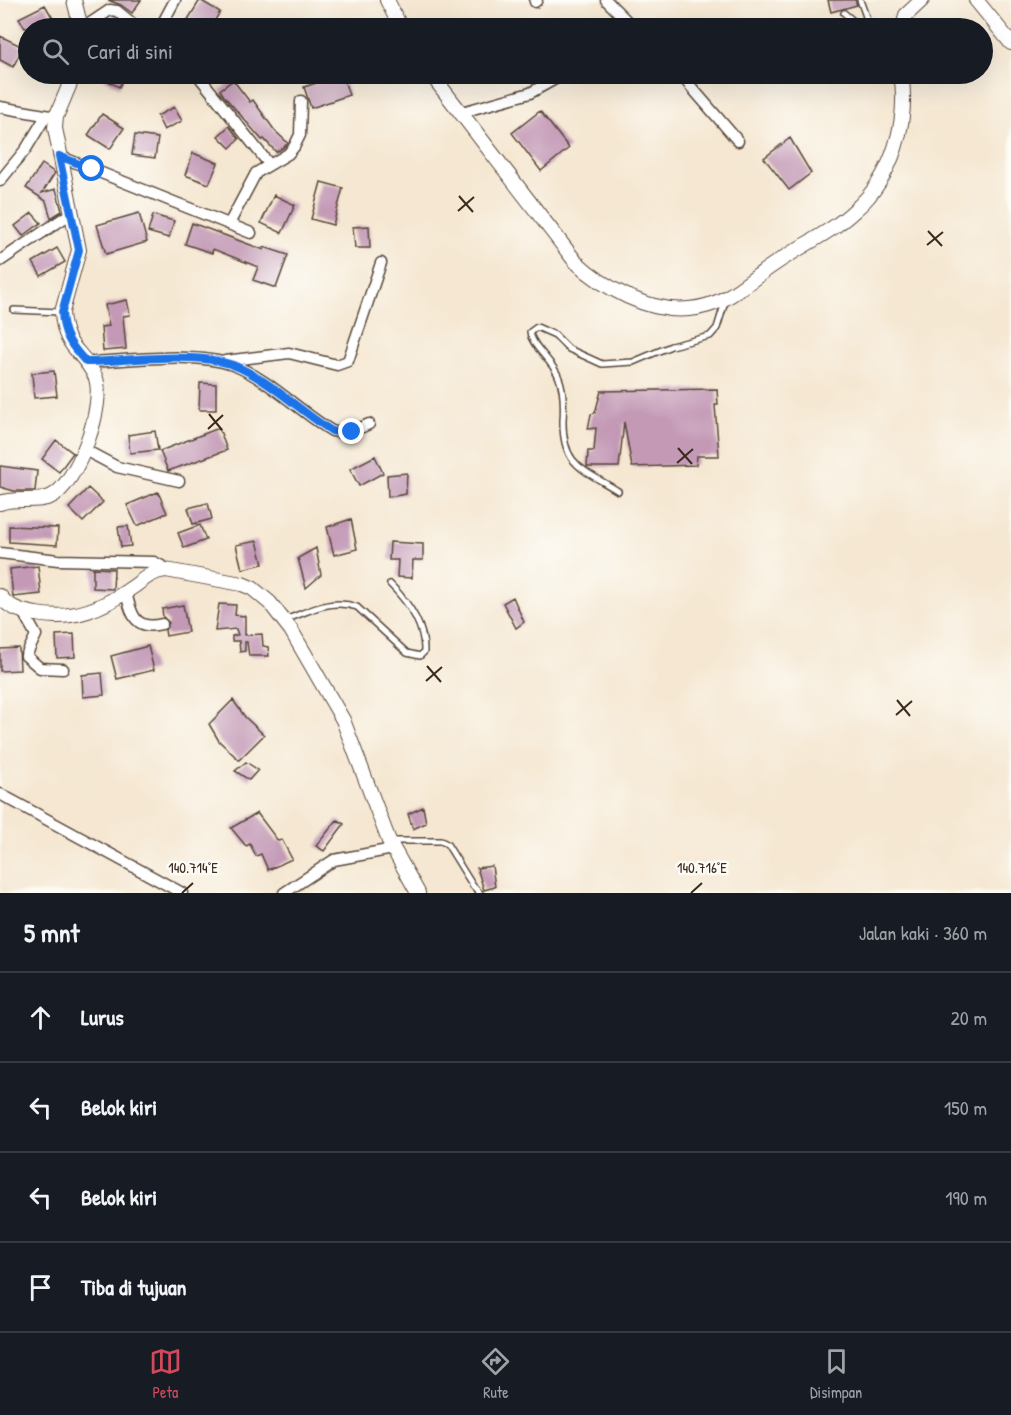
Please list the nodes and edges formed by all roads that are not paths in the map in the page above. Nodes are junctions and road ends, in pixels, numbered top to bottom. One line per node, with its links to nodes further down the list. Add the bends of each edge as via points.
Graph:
1 (74, 0): 9 (street)
2 (175, 0): 12 (street)
3 (387, 0): 13 (street)
4 (606, 0): 14 (street)
5 (860, 0): 16 (lane)
6 (922, 0): 17 (street)
7 (976, 0): 19 (street)
8 (844, 13): 15 (lane)
9 (79, 18)
10 (98, 18): 11 (street, via 110,10)
11 (126, 18)
12 (165, 18)
13 (396, 18)
14 (620, 18)
15 (850, 18)
16 (866, 18)
17 (905, 18)
18 (993, 18): 20 (street)
19 (993, 18)
20 (1011, 43)
21 (69, 84): 30 (street)
22 (205, 84): 33 (street)
23 (439, 84): 29 (street)
24 (546, 84): 29 (street, via 530,93)
25 (689, 84): 31 (street)
26 (902, 84): 40 (street, via 901,130 872,192 832,229 773,264)
27 (301, 101): 33 (street, via 300,135 294,147)
28 (0, 107): 30 (street)
29 (462, 112): 40 (street, via 559,242 592,277 614,292 678,310)
30 (51, 116): 32 (street); 34 (street)
31 (738, 141)
32 (59, 156): 35 (street); 36 (street)
33 (269, 164): 36 (street, via 256,173)
34 (0, 181)
35 (70, 214): 38 (street); 42 (street, via 79,250)
36 (229, 224): 37 (street)
37 (251, 233)
38 (0, 261)
39 (381, 263): 44 (street, via 348,361 337,365 289,353)
40 (725, 300): 48 (lane, via 717,328 710,336 671,346 633,362 602,364 568,349 544,329 537,327 530,332 560,380 567,453 588,472)
41 (14, 310): 42 (lane)
42 (62, 312): 43 (street, via 65,336)
43 (86, 362): 44 (street); 46 (street, via 95,376 98,393)
44 (222, 362): 45 (street, via 248,374 332,431 352,432)
45 (369, 424)
46 (85, 450): 47 (street, via 117,467); 49 (street, via 66,482 50,497)
47 (179, 481)
48 (618, 490)
49 (0, 502)
50 (0, 553): 51 (street, via 58,560 154,562)
51 (171, 571): 53 (street, via 156,571); 56 (street, via 252,588)
52 (390, 584): 56 (lane, via 407,603 421,630 424,652 420,656 407,653 363,612 346,604 319,606)
53 (126, 592): 55 (street, via 85,613 44,616); 57 (street, via 136,620 151,627)
54 (0, 596): 55 (street)
55 (22, 612): 58 (street, via 36,635 26,656 40,668)
56 (284, 621): 60 (street, via 343,720)
57 (162, 624)
58 (63, 669)
59 (0, 794): 61 (street)
60 (389, 841): 62 (street, via 393,849 334,860); 63 (street); 64 (lane, via 447,844)
61 (182, 893)
62 (284, 893)
63 (418, 893)
64 (480, 893)

